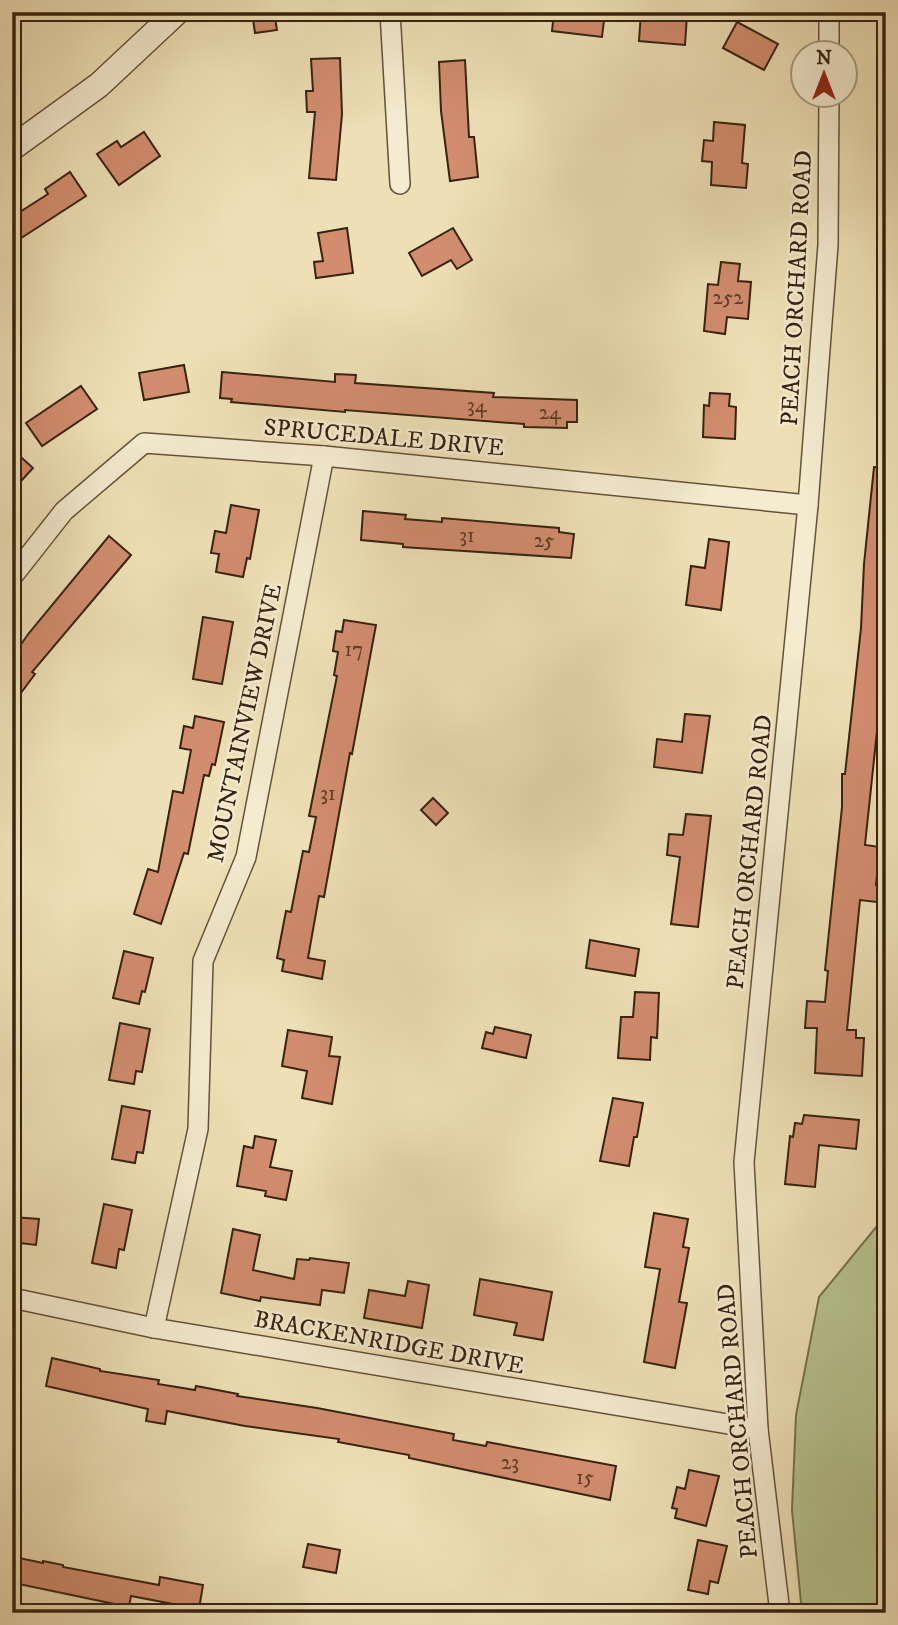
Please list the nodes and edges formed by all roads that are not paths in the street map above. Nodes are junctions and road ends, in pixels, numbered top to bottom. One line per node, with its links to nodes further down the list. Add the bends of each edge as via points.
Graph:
1 (177, 12): 6 (street, via 99,85)
2 (390, 12): 7 (street)
3 (829, 12): 4 (street)
4 (829, 38)
5 (829, 108): 9 (street, PEACH ORCHARD ROAD, via 830,221)
6 (12, 148)
7 (400, 184)
8 (324, 456): 9 (street, SPRUCEDALE DRIVE); 10 (street, SPRUCEDALE DRIVE, via 144,443 64,511); 12 (street, MOUNTAINVIEW DRIVE, via 246,857 203,961 198,1129)
9 (808, 505): 13 (street, PEACH ORCHARD ROAD, via 744,1162)
10 (12, 577)
11 (12, 1298): 12 (street, BRACKENRIDGE DRIVE)
12 (154, 1328): 13 (street, BRACKENRIDGE DRIVE)
13 (758, 1429): 14 (street, PEACH ORCHARD ROAD)
14 (780, 1613)

